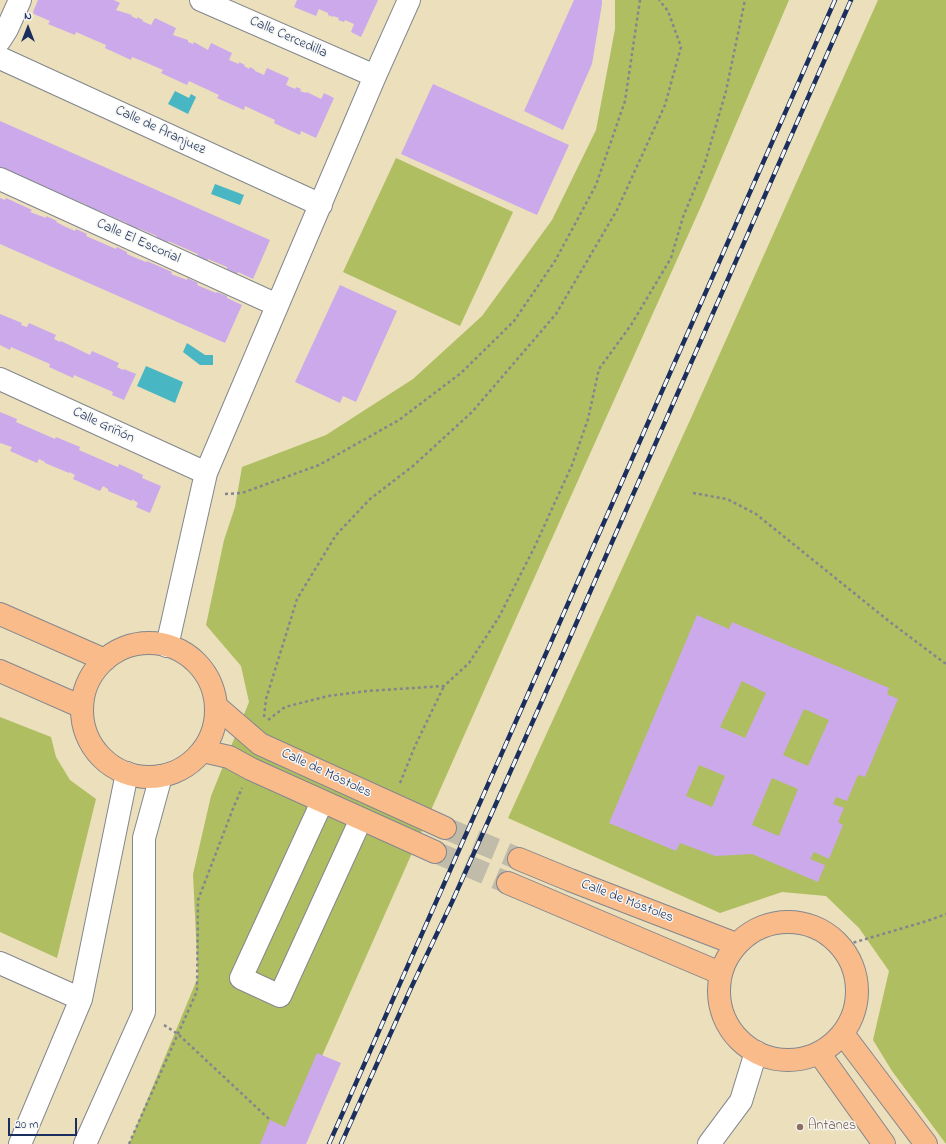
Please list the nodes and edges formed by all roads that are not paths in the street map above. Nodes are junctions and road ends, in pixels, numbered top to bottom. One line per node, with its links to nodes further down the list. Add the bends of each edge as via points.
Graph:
1 (20, 0): 4 (street)
2 (201, 0): 6 (street, Calle Cercedilla)
3 (409, 0): 6 (street)
4 (0, 40)
5 (0, 58): 8 (street, Calle de Aranjuez)
6 (374, 76): 8 (street)
7 (0, 179): 9 (street, Calle El Escorial)
8 (321, 205): 9 (street)
9 (277, 305): 11 (street)
10 (0, 379): 11 (street, Calle Griñón)
11 (206, 473): 13 (street)
12 (0, 614): 14 (main road)
13 (167, 646): 14 (main road, via 145,644 130,647); 16 (main road, via 186,654 201,668 212,686)
14 (105, 660): 17 (main road, via 93,674)
15 (0, 671): 17 (main road)
16 (216, 706): 18 (main road, via 211,737); 23 (main road, Calle de Móstoles, via 261,734 391,804)
17 (82, 707): 19 (main road, via 84,728 94,748 108,763)
18 (203, 751): 20 (main road, via 177,771); 21 (main road, Calle de Móstoles, via 229,757)
19 (127, 773): 20 (main road, via 144,777); 30 (street)
20 (161, 776): 35 (street, via 144,838 144,1012)
21 (322, 802): 22 (main road, Calle de Móstoles); 22 (street, via 241,978 280,996)
22 (361, 819): 24 (main road, Calle de Móstoles)
23 (445, 828)
24 (435, 852)
25 (519, 859): 27 (main road, Calle de Móstoles)
26 (508, 883): 29 (main road, Calle de Móstoles)
27 (736, 944): 29 (main road, via 726,957); 31 (main road, via 755,929 778,922 802,922 824,931 842,946 854,967 858,990 854,1013)
28 (0, 963): 30 (street)
29 (720, 973): 32 (main road, via 718,996 724,1019 737,1039)
30 (81, 999): 34 (street)
31 (843, 1034): 33 (main road); 38 (main road)
32 (756, 1052): 33 (main road, via 777,1059 799,1060); 36 (street, via 741,1101)
33 (819, 1053): 37 (main road)
34 (20, 1144)
35 (85, 1144)
36 (709, 1144)
37 (884, 1144)
38 (926, 1144)

